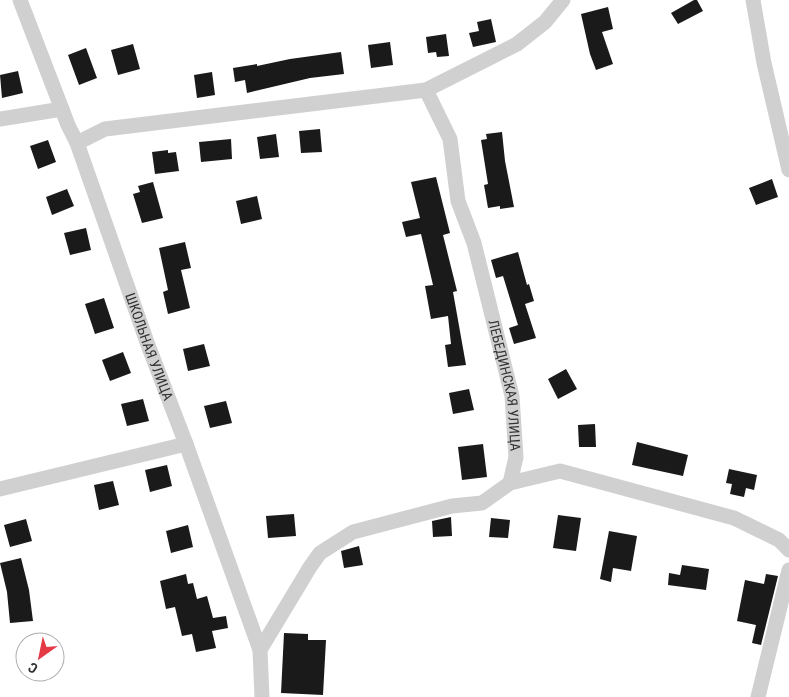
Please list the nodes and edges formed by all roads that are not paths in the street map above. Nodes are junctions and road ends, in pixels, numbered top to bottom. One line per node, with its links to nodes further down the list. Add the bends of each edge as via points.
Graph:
1 (20, 0): 5 (street, ШКОЛЬНАЯ УЛИЦА)
2 (563, 0): 4 (street, via 545,22 517,44)
3 (753, 0): 8 (street)
4 (426, 90): 7 (street, via 105,129); 10 (street, ЛЕБЕДИНСКАЯ УЛИЦА, via 450,139 458,201 474,244 512,396 516,457)
5 (62, 109): 6 (street); 7 (street, ШКОЛЬНАЯ УЛИЦА)
6 (0, 118)
7 (77, 143): 9 (street, ШКОЛЬНАЯ УЛИЦА)
8 (789, 170)
9 (186, 444): 11 (street); 14 (street, ШКОЛЬНАЯ УЛИЦА)
10 (510, 484): 12 (street, via 560,471 734,518 779,540); 14 (street, via 482,503 452,506 344,537 320,553)
11 (0, 489)
12 (789, 550)
13 (789, 570): 16 (street)
14 (260, 650): 15 (street, ШКОЛЬНАЯ УЛИЦА)
15 (262, 697)
16 (758, 697)

